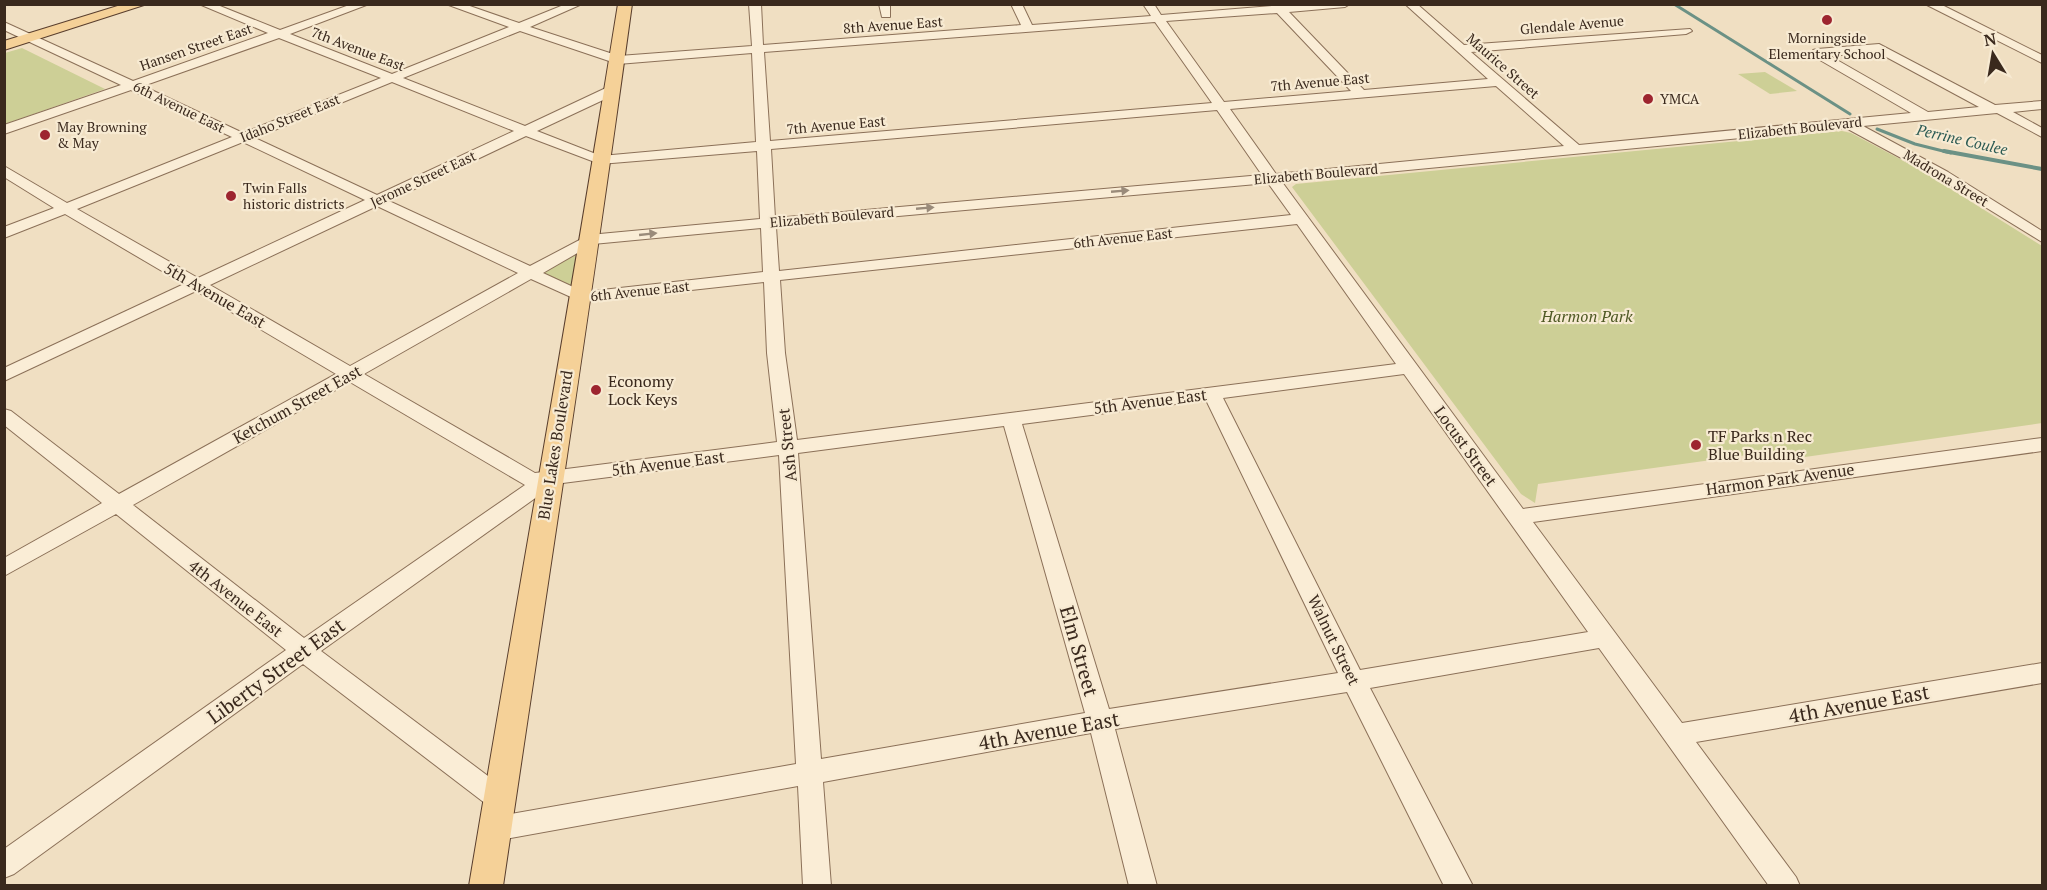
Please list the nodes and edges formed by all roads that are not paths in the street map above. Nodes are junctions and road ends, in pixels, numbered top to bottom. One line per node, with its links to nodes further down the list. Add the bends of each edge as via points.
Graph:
1 (140, 4): 20 (main road)
2 (204, 4): 19 (street, 7th Avenue East)
3 (364, 4): 19 (street, Hansen Street East)
4 (451, 4): 16 (street, 8th Avenue East)
5 (577, 4): 16 (street, Idaho Street East)
6 (625, 4): 25 (main road, Blue Lakes Boulevard)
7 (755, 4): 23 (street, Ash Street)
8 (1016, 4): 17 (street)
9 (1148, 4): 14 (street, Locust Street)
10 (1345, 4): 13 (street, 8th Avenue East)
11 (1410, 4): 22 (street, Maurice Street)
12 (1930, 4): 24 (street)
13 (1281, 10): 14 (street, 8th Avenue East); 30 (street)
14 (1157, 20): 17 (street, 8th Avenue East); 32 (street, Locust Street)
15 (4, 25): 20 (street, 6th Avenue East)
16 (520, 27): 25 (street, 8th Avenue East); 26 (street, Idaho Street East)
17 (1029, 29): 23 (street, 8th Avenue East)
18 (1686, 31): 22 (street, Glendale Avenue)
19 (280, 34): 26 (street, 7th Avenue East); 28 (street, Hansen Street East)
20 (33, 37): 21 (main road); 28 (street, 6th Avenue East)
21 (4, 46)
22 (1460, 49): 27 (street, Maurice Street)
23 (758, 50): 25 (street, 8th Avenue East); 40 (street, Ash Street)
24 (2043, 59)
25 (618, 60): 29 (main road, Blue Lakes Boulevard)
26 (392, 78): 37 (street, 7th Avenue East); 39 (street, Idaho Street East)
27 (1498, 82): 30 (street, 7th Avenue East); 41 (street, Maurice Street)
28 (133, 85): 36 (street, Hansen Street East); 39 (street, 6th Avenue East)
29 (613, 90): 37 (street, Jerome Street East); 42 (main road, Blue Lakes Boulevard)
30 (1361, 94): 32 (street, 7th Avenue East)
31 (2043, 105): 33 (street, Elizabeth Boulevard)
32 (1219, 106): 40 (street, 7th Avenue East); 44 (street, Locust Street)
33 (1996, 109): 34 (street, Elizabeth Boulevard); 34 (street, via 1879,48 1817,53); 38 (street)
34 (1925, 116): 35 (street, Elizabeth Boulevard)
35 (1847, 123): 41 (street, Elizabeth Boulevard); 50 (street, Madrona Street, via 1943,175)
36 (4, 130)
37 (525, 130): 42 (street, 7th Avenue East); 45 (street, Jerome Street East)
38 (2043, 133)
39 (242, 138): 45 (street, 6th Avenue East); 46 (street, Idaho Street East)
40 (764, 146): 42 (street, 7th Avenue East); 48 (street, Ash Street)
41 (1576, 150): 44 (street, Elizabeth Boulevard)
42 (600, 160): 51 (main road, Blue Lakes Boulevard)
43 (4, 170): 46 (street, 5th Avenue East)
44 (1272, 178): 47 (street, Locust Street); 48 (street, Elizabeth Boulevard, one-way to 44)
45 (376, 200): 52 (street, 6th Avenue East); 54 (street, Jerome Street East)
46 (65, 208): 49 (street, Idaho Street East); 54 (street, 5th Avenue East)
47 (1301, 219): 53 (street, 6th Avenue East); 56 (street, Locust Street)
48 (770, 223): 51 (street, Elizabeth Boulevard, one-way to 48); 53 (street, Ash Street)
49 (4, 233)
50 (2043, 237)
51 (589, 240): 52 (street, Ketchum Street East); 55 (main road, Blue Lakes Boulevard)
52 (531, 273): 55 (street, 6th Avenue East); 57 (street, Ketchum Street East)
53 (773, 277): 55 (street, 6th Avenue East); 63 (street, Ash Street, via 776,353)
54 (197, 285): 57 (street, 5th Avenue East); 58 (street, Jerome Street East)
55 (582, 297): 64 (main road, Blue Lakes Boulevard)
56 (1410, 369): 59 (street, 5th Avenue East); 66 (street, Locust Street)
57 (350, 374): 64 (street, 5th Avenue East, via 532,480); 65 (street, Ketchum Street East)
58 (4, 375)
59 (1212, 394): 61 (street, 5th Avenue East); 71 (street, Walnut Street)
60 (4, 415): 65 (street, 4th Avenue East)
61 (1011, 419): 63 (street, 5th Avenue East); 72 (street, Elm Street)
62 (2043, 444): 66 (street, Harmon Park Avenue)
63 (788, 448): 64 (street, 5th Avenue East); 74 (street, Ash Street)
64 (549, 478): 69 (street, Liberty Street East); 75 (main road, Blue Lakes Boulevard)
65 (119, 504): 67 (street, Ketchum Street East); 69 (street, 4th Avenue East)
66 (1518, 517): 68 (street, Locust Street)
67 (4, 568)
68 (1605, 638): 71 (street, 4th Avenue East); 73 (street, Locust Street)
69 (304, 651): 75 (street, 4th Avenue East); 77 (street, Liberty Street East)
70 (2043, 673): 73 (street, 4th Avenue East)
71 (1354, 681): 72 (street, 4th Avenue East); 81 (street, Walnut Street)
72 (1100, 721): 74 (street, 4th Avenue East); 80 (street, Elm Street)
73 (1676, 735): 82 (street, Locust Street)
74 (811, 773): 76 (street, 4th Avenue East); 79 (street, Ash Street)
75 (499, 799): 76 (main road, Blue Lakes Boulevard)
76 (494, 830): 78 (main road, Blue Lakes Boulevard)
77 (4, 865)
78 (486, 885)
79 (817, 885)
80 (1143, 885)
81 (1460, 885)
82 (1786, 885)

